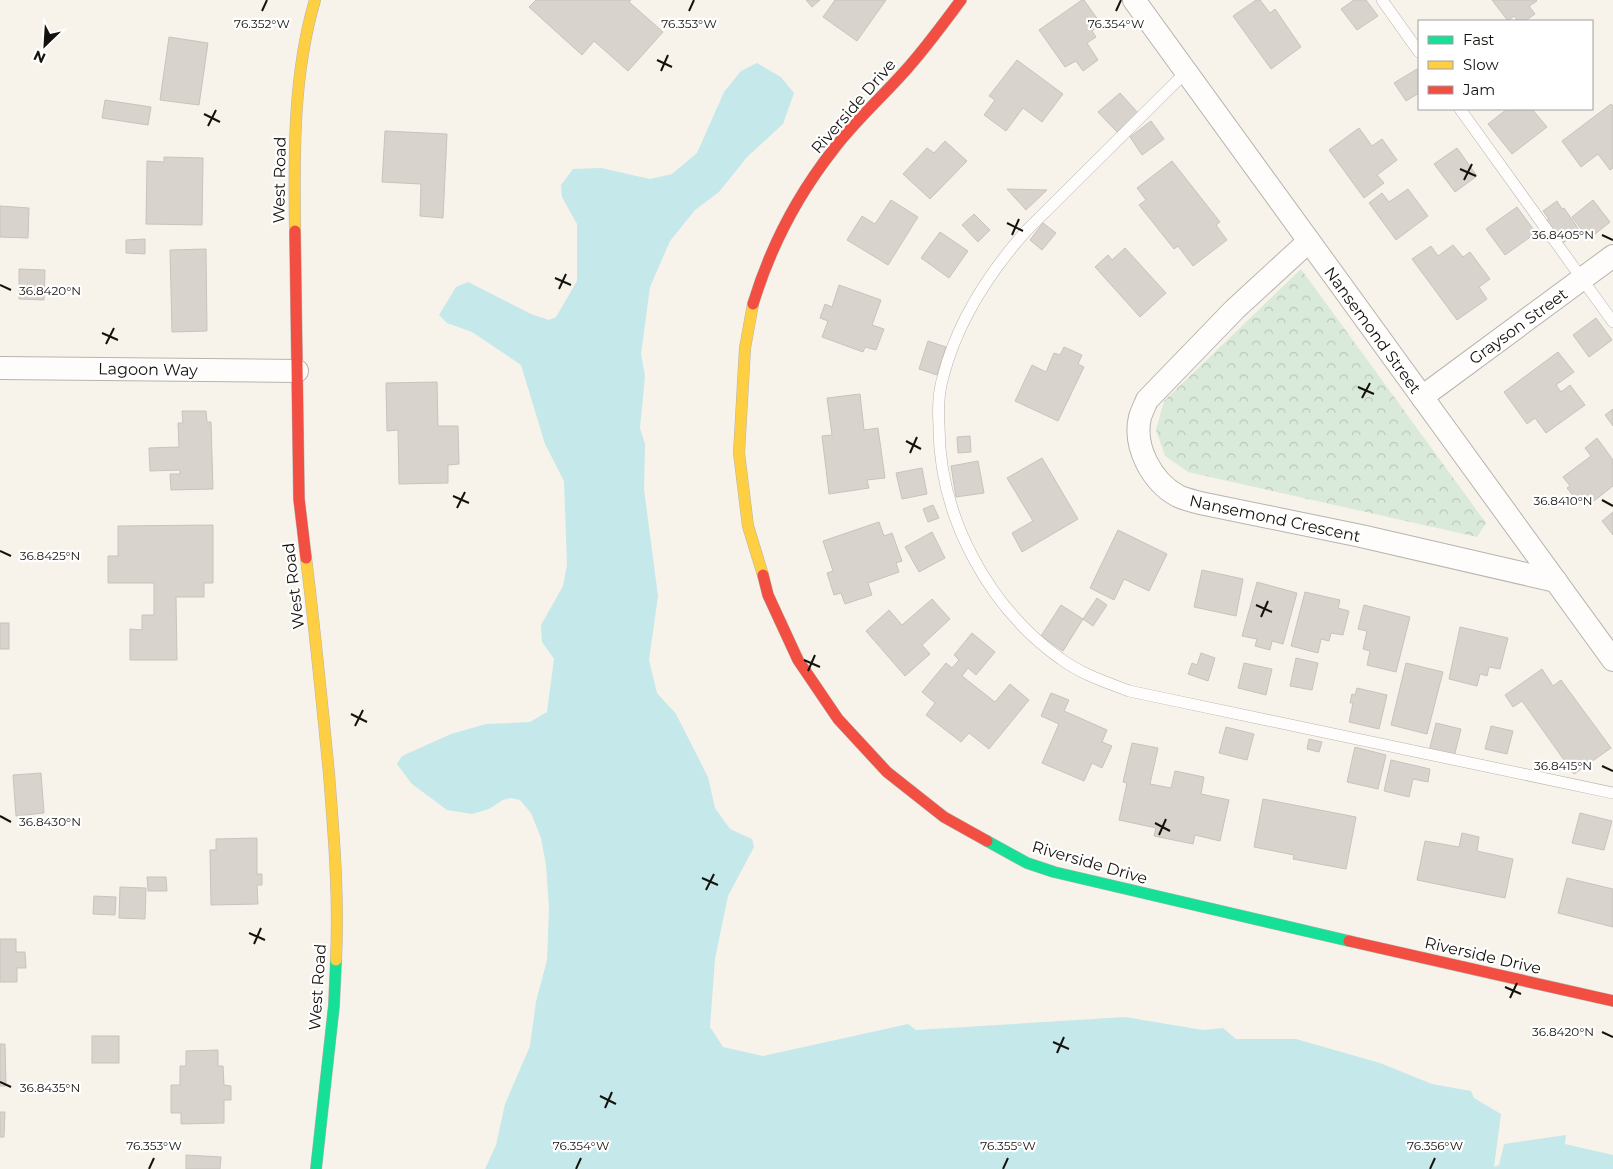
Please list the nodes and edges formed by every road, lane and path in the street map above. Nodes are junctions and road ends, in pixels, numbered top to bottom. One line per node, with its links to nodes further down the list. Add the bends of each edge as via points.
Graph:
1 (315, 0): 13 (street, West Road, via 306,31 299,83 294,172)
2 (962, 0): 18 (street, Riverside Drive, via 908,68 840,140 808,185 781,232 761,280 747,330 738,448 750,537 778,622 813,684 849,732 889,775 932,810 979,840 1040,868)
3 (1134, 0): 6 (street, Nansemond Street)
4 (1382, 0): 5 (lane)
5 (1418, 51)
6 (1186, 72): 8 (street, Nansemond Street); 17 (lane, via 1008,252 985,283 962,324 942,377 938,404 939,447 946,489 960,530 979,568 1001,603 1036,639 1062,660 1098,680 1129,691)
7 (1461, 110): 10 (lane)
8 (1309, 241): 14 (street, Nansemond Street); 15 (street, Nansemond Crescent, via 1235,309 1148,400 1140,418 1138,438 1146,461 1160,483 1178,496 1200,503)
9 (1613, 256): 10 (street, Grayson Street)
10 (1582, 279): 11 (lane); 14 (street, Grayson Street)
11 (1613, 322)
12 (0, 368): 13 (street, Lagoon Way)
13 (297, 371): 19 (street, West Road, via 299,499 319,664 335,847 338,926 334,1005)
14 (1422, 397): 15 (street, Nansemond Street)
15 (1556, 581): 16 (street, Nansemond Street)
16 (1613, 660)
17 (1613, 793)
18 (1613, 1001)
19 (316, 1169)

